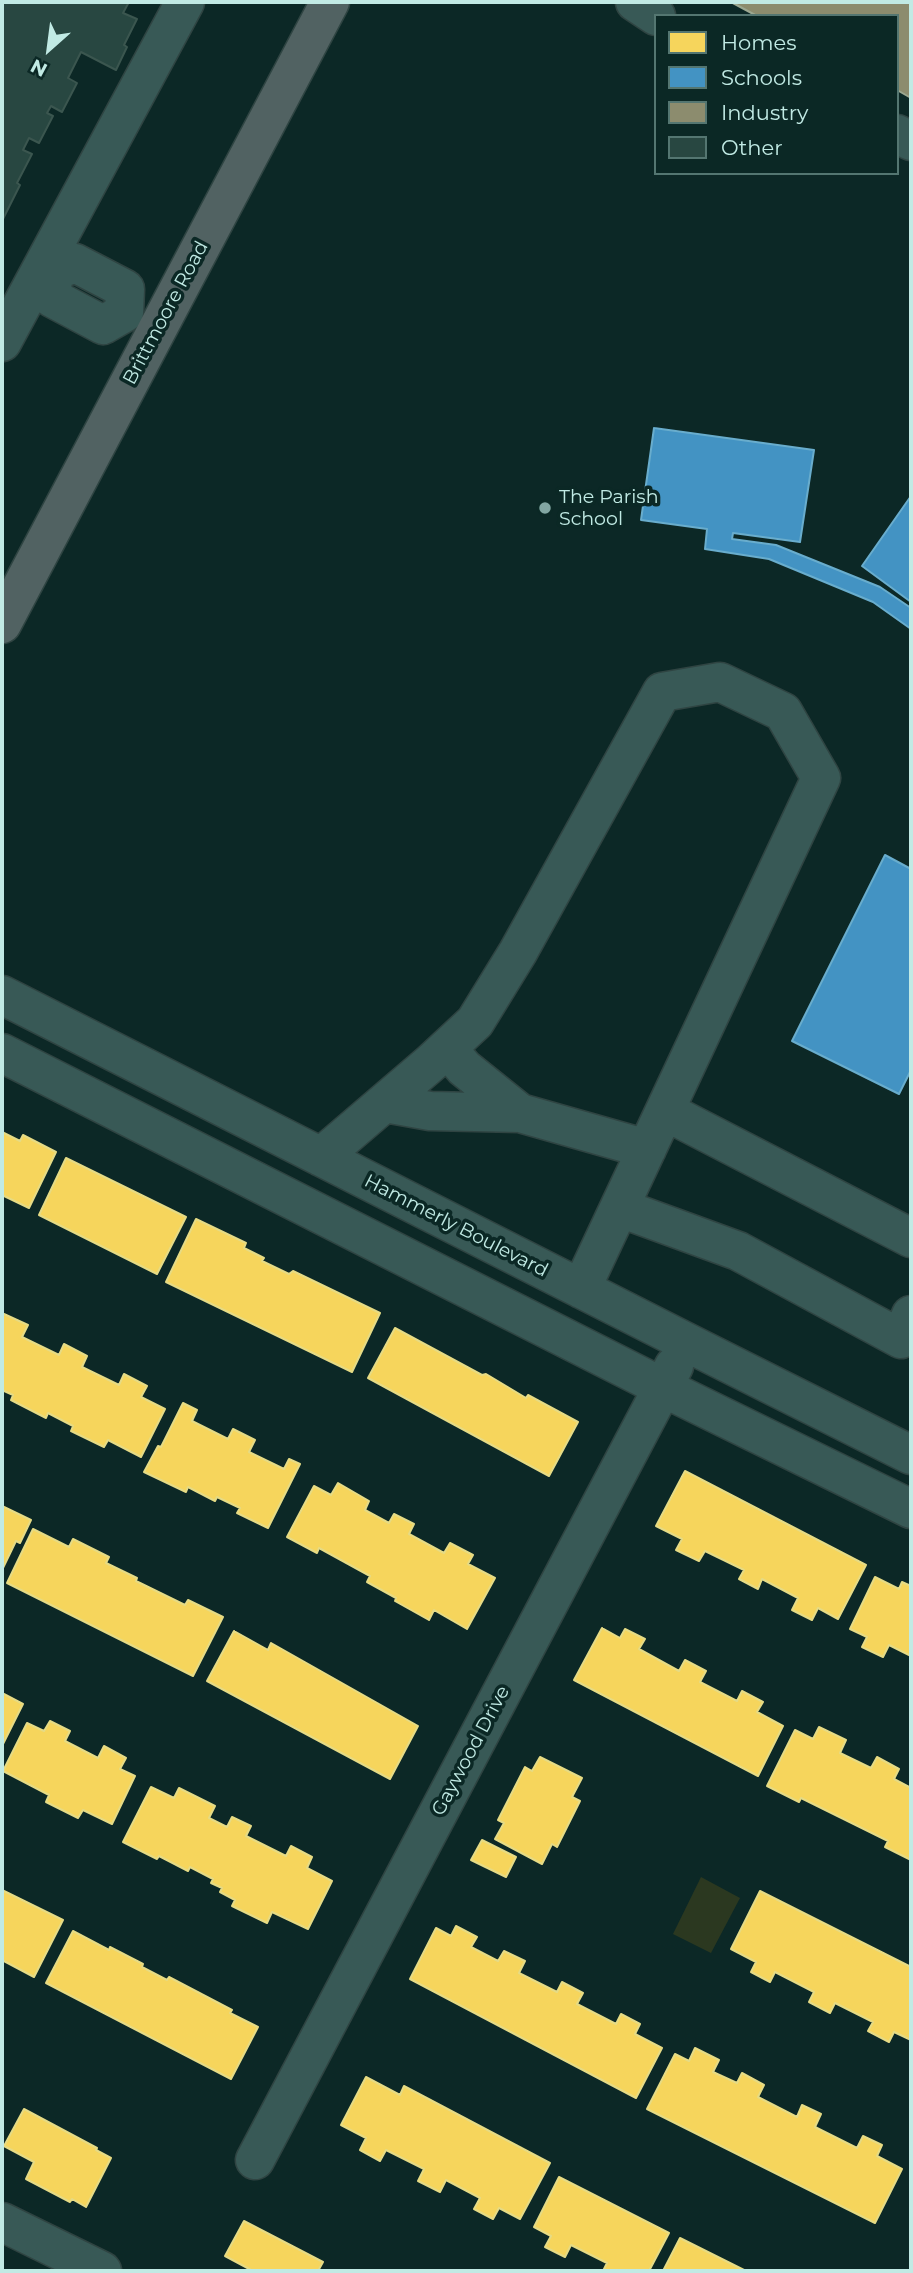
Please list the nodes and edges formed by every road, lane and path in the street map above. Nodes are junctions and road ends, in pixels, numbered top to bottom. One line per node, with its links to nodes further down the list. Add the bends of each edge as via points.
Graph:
1 (185, 2): 5 (street)
2 (330, 2): 6 (main road, Brittmoore Road)
3 (635, 2): 4 (street)
4 (654, 15)
5 (47, 270): 6 (street, via 75,262 125,289); 7 (street)
6 (141, 321): 8 (main road, Brittmoore Road)
7 (2, 342)
8 (2, 624)
9 (2, 995): 16 (street, Hammerly Boulevard)
10 (447, 1048): 12 (street); 13 (street, via 475,1022 518,952 662,692 720,682 783,712 821,778); 14 (street, via 464,1068)
11 (2, 1053): 19 (street)
12 (385, 1103): 14 (street, via 430,1111); 16 (street)
13 (665, 1111): 15 (street); 20 (street)
14 (520, 1113): 15 (street)
15 (647, 1149): 18 (street)
16 (321, 1157): 17 (street, Hammerly Boulevard)
17 (383, 1189): 19 (street); 21 (street, Hammerly Boulevard)
18 (620, 1208): 21 (street); 22 (street, via 738,1251 901,1339)
19 (355, 1232): 24 (street)
20 (911, 1238)
21 (581, 1289): 23 (street, Hammerly Boulevard)
22 (911, 1315)
23 (685, 1342): 24 (street, Gaywood Drive); 25 (street, Hammerly Boulevard)
24 (662, 1387): 26 (street); 27 (street, Gaywood Drive)
25 (911, 1455)
26 (911, 1509)
27 (256, 2160)
28 (2, 2222): 29 (street)
29 (102, 2271)

